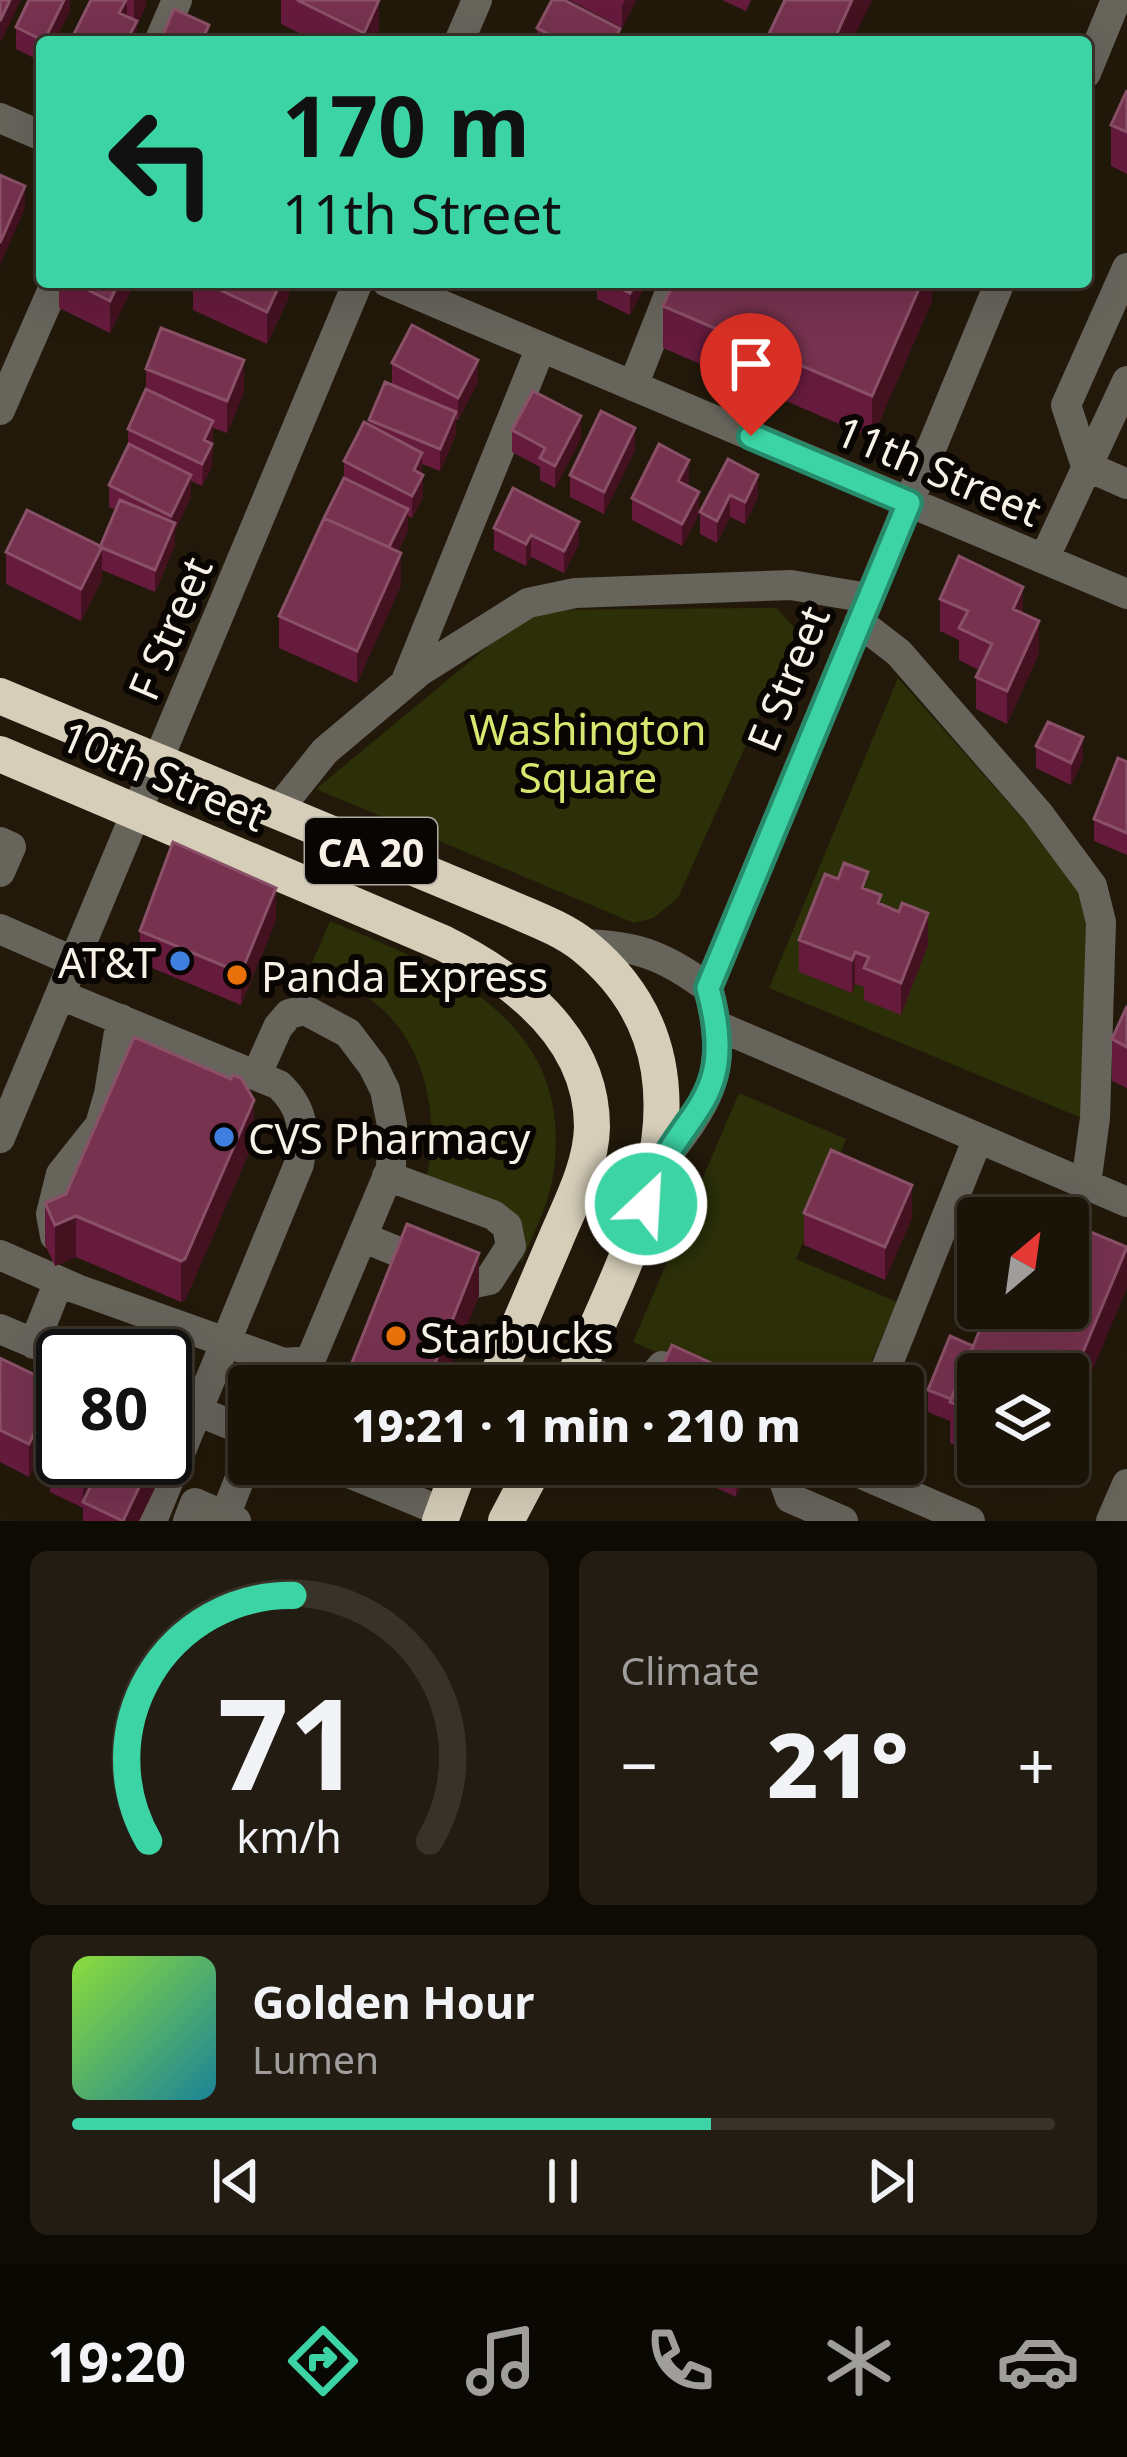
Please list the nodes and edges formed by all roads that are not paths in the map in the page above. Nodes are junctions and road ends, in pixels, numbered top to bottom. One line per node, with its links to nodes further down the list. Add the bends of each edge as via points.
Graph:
1 (177, 0): 4 (street)
2 (477, 0): 5 (street)
3 (1122, 1): 6 (street)
4 (162, 36)
5 (462, 36)
6 (1092, 61)
7 (0, 118): 8 (street)
8 (36, 133)
9 (1127, 268): 19 (street, via 1066,405)
10 (53, 288): 18 (street)
11 (356, 288): 28 (street, F Street)
12 (401, 288): 15 (street, 11th Street)
13 (672, 288): 17 (street)
14 (998, 288): 21 (street, E Street)
15 (541, 347): 17 (street, 11th Street); 25 (street)
16 (1127, 381): 19 (street)
17 (633, 386): 21 (street, 11th Street)
18 (0, 410)
19 (1086, 466): 20 (street); 22 (street)
20 (1127, 484)
21 (909, 503): 22 (street, 11th Street); 24 (street, E Street)
22 (1043, 559): 23 (street, 11th Street)
23 (1127, 594)
24 (863, 610): 25 (street, via 791,585 574,593 528,603); 36 (street, E Street); 45 (street, via 1092,886 1101,922)
25 (405, 684): 30 (street, via 325,751)
26 (0, 696): 28 (highway, 10th Street / CA 20)
27 (0, 754): 29 (highway, 10th Street / CA 20)
28 (158, 763): 29 (street, F Street); 30 (highway, 10th Street / CA 20)
29 (139, 812): 35 (street, F Street); 53 (highway, 10th Street / CA 20, via 479,961 529,998 570,1048 592,1128 583,1173)
30 (276, 812): 34 (highway, 10th Street / CA 20)
31 (0, 842): 32 (street, via 11,847)
32 (0, 872)
33 (0, 929): 35 (street)
34 (582, 944): 36 (street, 10th Street, via 626,945); 43 (highway, 10th Street / CA 20, via 631,1000 659,1066 664,1102)
35 (75, 962): 37 (street, F Street)
36 (708, 988): 39 (street)
37 (61, 995): 38 (street); 41 (street, F Street)
38 (121, 1019): 40 (street); 48 (street, via 100,1125 61,1174)
39 (718, 1026): 42 (street); 43 (street, via 720,1058 708,1094)
40 (257, 1074): 44 (street, via 290,1014 305,1010 348,1033 386,1090); 51 (street, via 295,1100 303,1144)
41 (0, 1138)
42 (978, 1138): 45 (street); 55 (street)
43 (655, 1171): 54 (highway, CA 20)
44 (387, 1176): 47 (street); 47 (street, via 493,1215 507,1226 511,1246 489,1280 474,1283)
45 (1086, 1184): 46 (street)
46 (1127, 1202)
47 (362, 1238): 51 (street, via 310,1361 284,1363)
48 (62, 1259): 49 (street); 49 (street); 51 (street); 52 (street)
49 (15, 1260)
50 (0, 1329): 52 (street)
51 (226, 1340): 57 (street)
52 (34, 1344)
53 (502, 1365)
54 (579, 1365)
55 (887, 1365)
56 (192, 1409): 57 (street)
57 (198, 1411): 58 (street); 68 (street)
58 (228, 1423)
59 (1127, 1484): 73 (street)
60 (241, 1485): 67 (street)
61 (374, 1485): 66 (street)
62 (457, 1485): 66 (highway)
63 (525, 1485): 70 (highway)
64 (785, 1485): 71 (street, via 790,1498)
65 (887, 1485): 72 (street)
66 (450, 1518)
67 (231, 1519): 69 (street, via 195,1503)
68 (152, 1521)
69 (188, 1521)
70 (506, 1521)
71 (843, 1521)
72 (970, 1521)
73 (1112, 1521)

